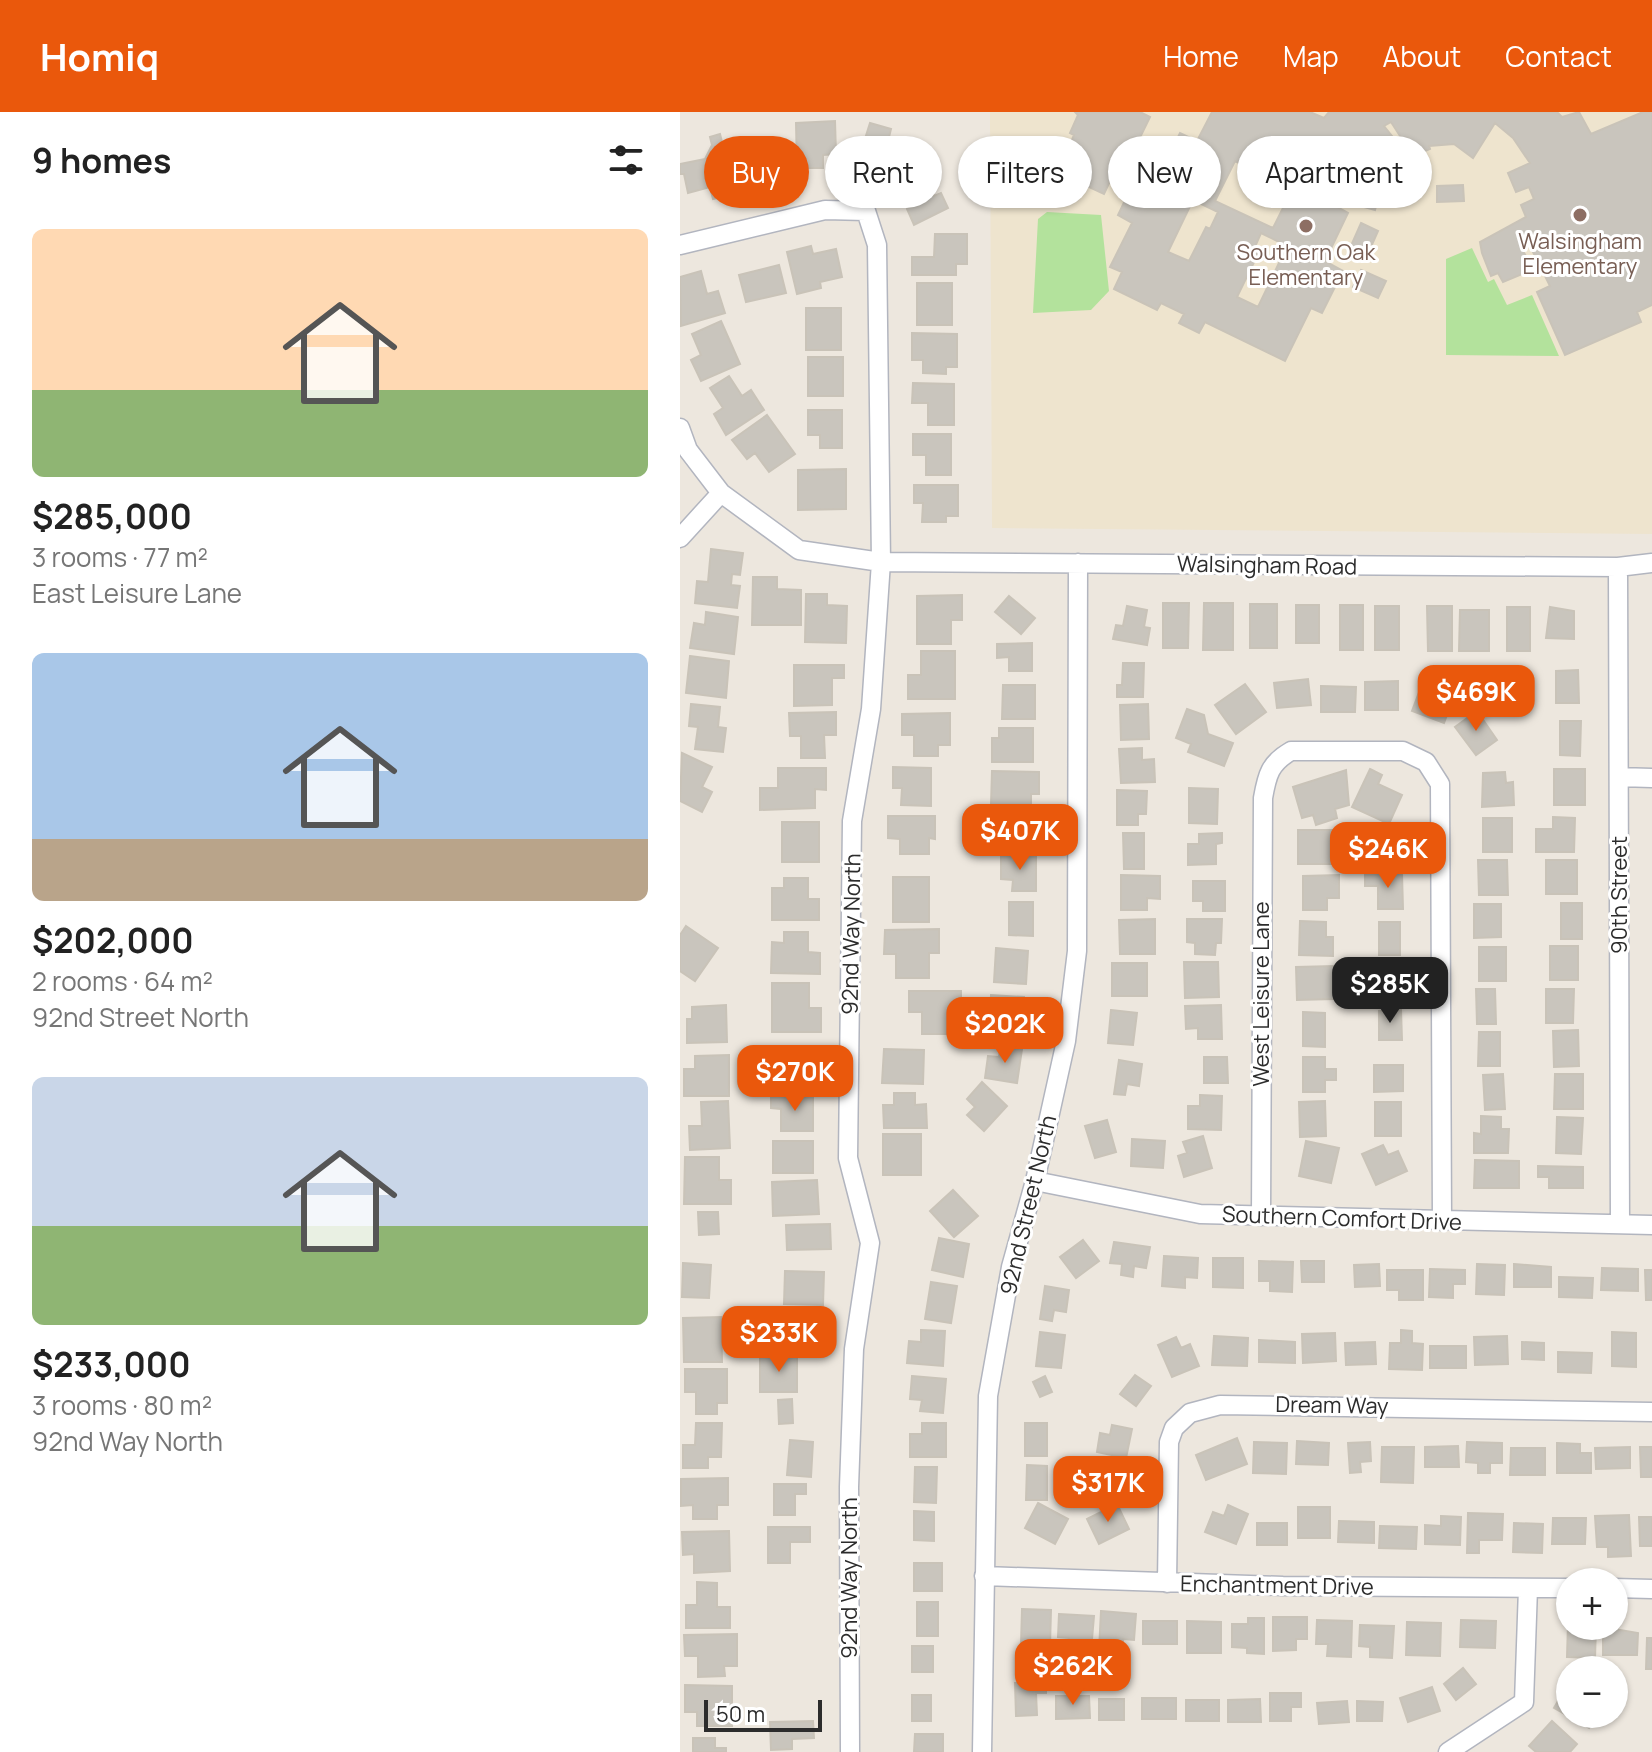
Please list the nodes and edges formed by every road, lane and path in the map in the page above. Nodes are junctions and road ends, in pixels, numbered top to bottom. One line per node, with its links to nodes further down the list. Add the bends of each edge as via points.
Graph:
1 (680, 245): 5 (street, 92nd Way North, via 825,210 866,211 877,245)
2 (680, 428): 3 (street, Walsingham Road, via 688,450)
3 (721, 493): 4 (street); 5 (street, Walsingham Road, via 799,550)
4 (680, 538)
5 (881, 562): 6 (street, Walsingham Road); 23 (street, 92nd Way North, via 871,709 852,821 848,1158 870,1243 854,1349)
6 (1078, 563): 8 (street, Walsingham Road); 11 (street, 92nd Street North, via 1077,951 1066,1041)
7 (1652, 563): 8 (street, Walsingham Road)
8 (1618, 567): 9 (street, 90th Street)
9 (1619, 777): 10 (street); 14 (street, 90th Street)
10 (1652, 778)
11 (1035, 1181): 12 (street, Southern Comfort Drive, via 1157,1208); 17 (street, 92nd Street North, via 1011,1267 988,1396)
12 (1261, 1216): 13 (street, Southern Comfort Drive); 13 (street, West Leisure Lane, via 1263,798 1268,772 1291,751 1403,751 1426,762 1440,784)
13 (1442, 1221): 14 (street, Southern Comfort Drive)
14 (1620, 1224): 15 (street, Southern Comfort Drive)
15 (1652, 1225)
16 (1652, 1412): 18 (street, Dream Way, via 1299,1403 1220,1405 1190,1413 1174,1428 1169,1442)
17 (984, 1576): 18 (street, Enchantment Drive); 24 (street, 92nd Street North)
18 (1167, 1583): 19 (street, Enchantment Drive)
19 (1528, 1588): 20 (street, Enchantment Drive); 25 (street, via 1524,1702)
20 (1556, 1588)
21 (1628, 1588): 22 (street)
22 (1652, 1589)
23 (850, 1752)
24 (982, 1752)
25 (1448, 1752)

